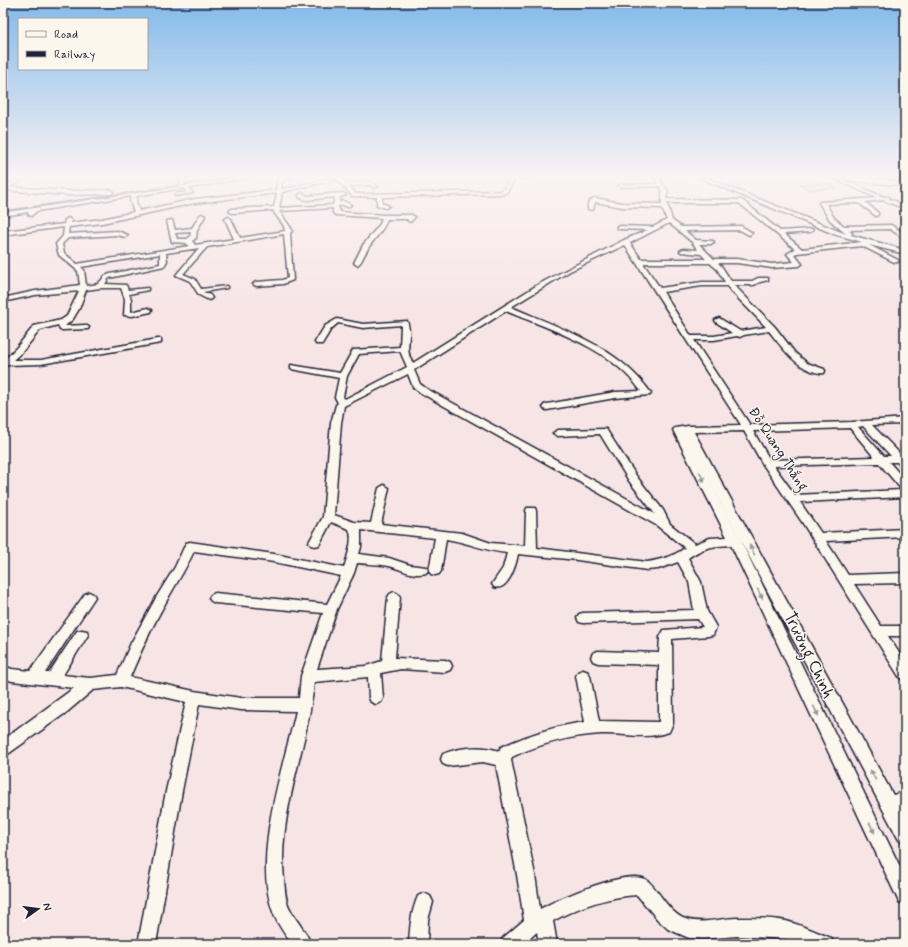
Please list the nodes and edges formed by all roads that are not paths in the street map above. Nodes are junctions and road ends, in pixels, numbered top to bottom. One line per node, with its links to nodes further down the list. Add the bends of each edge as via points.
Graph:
1 (99, 221): 13 (street)
2 (170, 221): 24 (street)
3 (199, 221): 22 (street)
4 (229, 221): 33 (street)
5 (283, 221): 25 (street, via 288,226)
6 (382, 221): 50 (street)
7 (670, 221): 18 (street); 20 (street)
8 (765, 221): 28 (street)
9 (809, 221): 32 (street)
10 (833, 221): 19 (street)
11 (867, 221): 17 (street)
12 (68, 222): 13 (street); 21 (street); 29 (street)
13 (95, 222)
14 (42, 224): 21 (street, via 34,225)
15 (8, 226): 26 (street)
16 (619, 227): 18 (street)
17 (872, 227): 19 (street); 31 (street, via 891,227)
18 (655, 228): 35 (street)
19 (842, 228): 32 (street, via 849,234)
20 (680, 229): 27 (street, via 741,228); 36 (street)
21 (30, 230): 26 (street)
22 (194, 230): 24 (street); 34 (street, via 193,238)
23 (810, 230): 28 (street)
24 (172, 232): 34 (street, via 175,242)
25 (287, 232): 33 (street); 54 (street, via 291,279)
26 (3, 233)
27 (749, 233)
28 (779, 233): 42 (street)
29 (66, 236): 30 (street, via 117,233); 51 (street, via 59,244 61,254)
30 (125, 236)
31 (905, 236)
32 (848, 237): 38 (street)
33 (238, 240): 39 (street)
34 (188, 241): 41 (street)
35 (626, 241): 47 (street, Đỗ Quang Thắng); 64 (street, via 541,285)
36 (695, 242): 37 (street); 44 (street)
37 (711, 242)
38 (869, 244): 40 (street); 42 (street); 45 (street); 49 (street)
39 (205, 245): 41 (street); 59 (street, via 179,275 193,280)
40 (905, 245)
41 (193, 247): 46 (street)
42 (800, 250): 48 (street, via 790,254 800,264 772,266 737,261)
43 (683, 251): 44 (street)
44 (703, 252): 48 (street)
45 (905, 252)
46 (163, 253): 51 (street); 55 (street, via 162,265 112,275)
47 (639, 261): 48 (street); 60 (street, Đỗ Quang Thắng)
48 (713, 262): 53 (street, via 720,268)
49 (896, 262)
50 (357, 263)
51 (76, 266): 56 (street, via 82,273)
52 (766, 279): 53 (street, via 754,283)
53 (727, 283): 60 (street); 69 (street)
54 (256, 284)
55 (100, 286): 56 (street); 61 (street, via 107,289 123,285)
56 (82, 288): 63 (street, via 35,293); 67 (street, via 73,313)
57 (225, 288): 59 (street)
58 (146, 289): 61 (street)
59 (200, 291): 62 (street)
60 (657, 291): 71 (street, Đỗ Quang Thắng)
61 (125, 293): 65 (street, via 128,299 127,313)
62 (209, 298)
63 (3, 300)
64 (506, 308): 77 (street); 81 (street, via 588,343 619,363 638,381 646,393 615,395)
65 (148, 310)
66 (719, 320): 70 (street)
67 (63, 322): 68 (street, via 63,328); 75 (street, via 37,328)
68 (85, 327)
69 (771, 328): 70 (street); 78 (street, via 798,360)
70 (740, 334): 71 (street)
71 (688, 338): 85 (street, Đỗ Quang Thắng)
72 (158, 341): 75 (street, via 41,362)
73 (319, 342): 74 (street, via 328,328 337,321 363,326 404,323)
74 (402, 349): 77 (street); 79 (street, via 356,352)
75 (4, 364)
76 (294, 367): 79 (street)
77 (411, 368): 80 (street); 97 (street, via 416,385 424,391)
78 (821, 371)
79 (343, 376): 80 (street, via 338,398)
80 (342, 403): 96 (street, via 336,423)
81 (547, 407)
82 (905, 421): 83 (street)
83 (865, 422): 84 (street); 89 (street)
84 (852, 425): 85 (street); 88 (street)
85 (747, 428): 86 (street); 90 (street, Đỗ Quang Thắng)
86 (683, 430): 103 (street, Trường Chinh, one-way to 103); 146 (street, Trường Chinh, one-way to 86)
87 (558, 433): 97 (street, via 603,431 634,480 662,516)
88 (882, 460): 89 (street); 90 (street); 91 (street)
89 (902, 462)
90 (767, 463): 94 (street, Đỗ Quang Thắng)
91 (905, 487)
92 (384, 488): 99 (street)
93 (905, 493): 94 (street)
94 (792, 499): 102 (street, Đỗ Quang Thắng)
95 (531, 511): 107 (street)
96 (328, 517): 98 (street); 104 (street)
97 (665, 525): 106 (street)
98 (353, 526): 99 (street); 109 (street, via 356,538)
99 (375, 527): 101 (street)
100 (905, 533): 102 (street)
101 (441, 535): 105 (street, via 462,537 490,547); 111 (street)
102 (818, 537): 114 (street, Đỗ Quang Thắng)
103 (735, 541): 106 (street, via 710,542); 148 (street, Trường Chinh, one-way to 148)
104 (315, 542)
105 (513, 549): 107 (street); 115 (street, via 509,569)
106 (693, 549): 108 (street)
107 (531, 551): 108 (street, via 647,566)
108 (681, 557): 120 (street, via 695,582)
109 (352, 558): 110 (street, via 389,562); 112 (street)
110 (422, 570)
111 (435, 571)
112 (348, 573): 119 (street); 136 (street, via 274,558 190,546 180,569 136,647)
113 (905, 578): 114 (street)
114 (845, 580): 122 (street, Đỗ Quang Thắng)
115 (498, 584)
116 (89, 597): 134 (street)
117 (394, 597): 127 (street)
118 (215, 598): 119 (street)
119 (331, 609): 132 (street)
120 (701, 613): 121 (street); 126 (street, via 710,627 708,631 669,634 665,641)
121 (583, 618)
122 (877, 631): 123 (street); 131 (street, Đỗ Quang Thắng)
123 (905, 631)
124 (82, 635): 135 (street)
125 (598, 657): 126 (street)
126 (667, 659): 141 (street, via 664,727)
127 (388, 665): 128 (street, via 401,663); 129 (street)
128 (445, 666)
129 (374, 670): 132 (street); 139 (street)
130 (3, 672): 134 (street)
131 (905, 674)
132 (308, 676): 140 (street)
133 (582, 676): 141 (street)
134 (33, 678): 135 (street)
135 (52, 680): 137 (street)
136 (121, 681): 137 (street); 138 (street)
137 (90, 684): 142 (street)
138 (194, 697): 140 (street, via 241,704); 151 (street, via 174,791)
139 (376, 698)
140 (305, 705): 152 (street, via 279,816 274,864 280,911)
141 (593, 728): 144 (street, via 551,736 516,747 506,752)
142 (3, 749)
143 (448, 759): 144 (street, via 485,754)
144 (503, 760): 150 (street, via 526,875)
145 (905, 800): 146 (street)
146 (888, 804): 147 (street, Trường Chinh)
147 (905, 834)
148 (905, 896)
149 (424, 902): 153 (street, via 419,920)
150 (539, 921): 154 (street); 155 (street); 156 (street, via 572,901 629,886 641,886 674,923 689,929 737,927 785,930)
151 (147, 944)
152 (302, 944)
153 (418, 944)
154 (509, 944)
155 (548, 944)
156 (825, 944)

